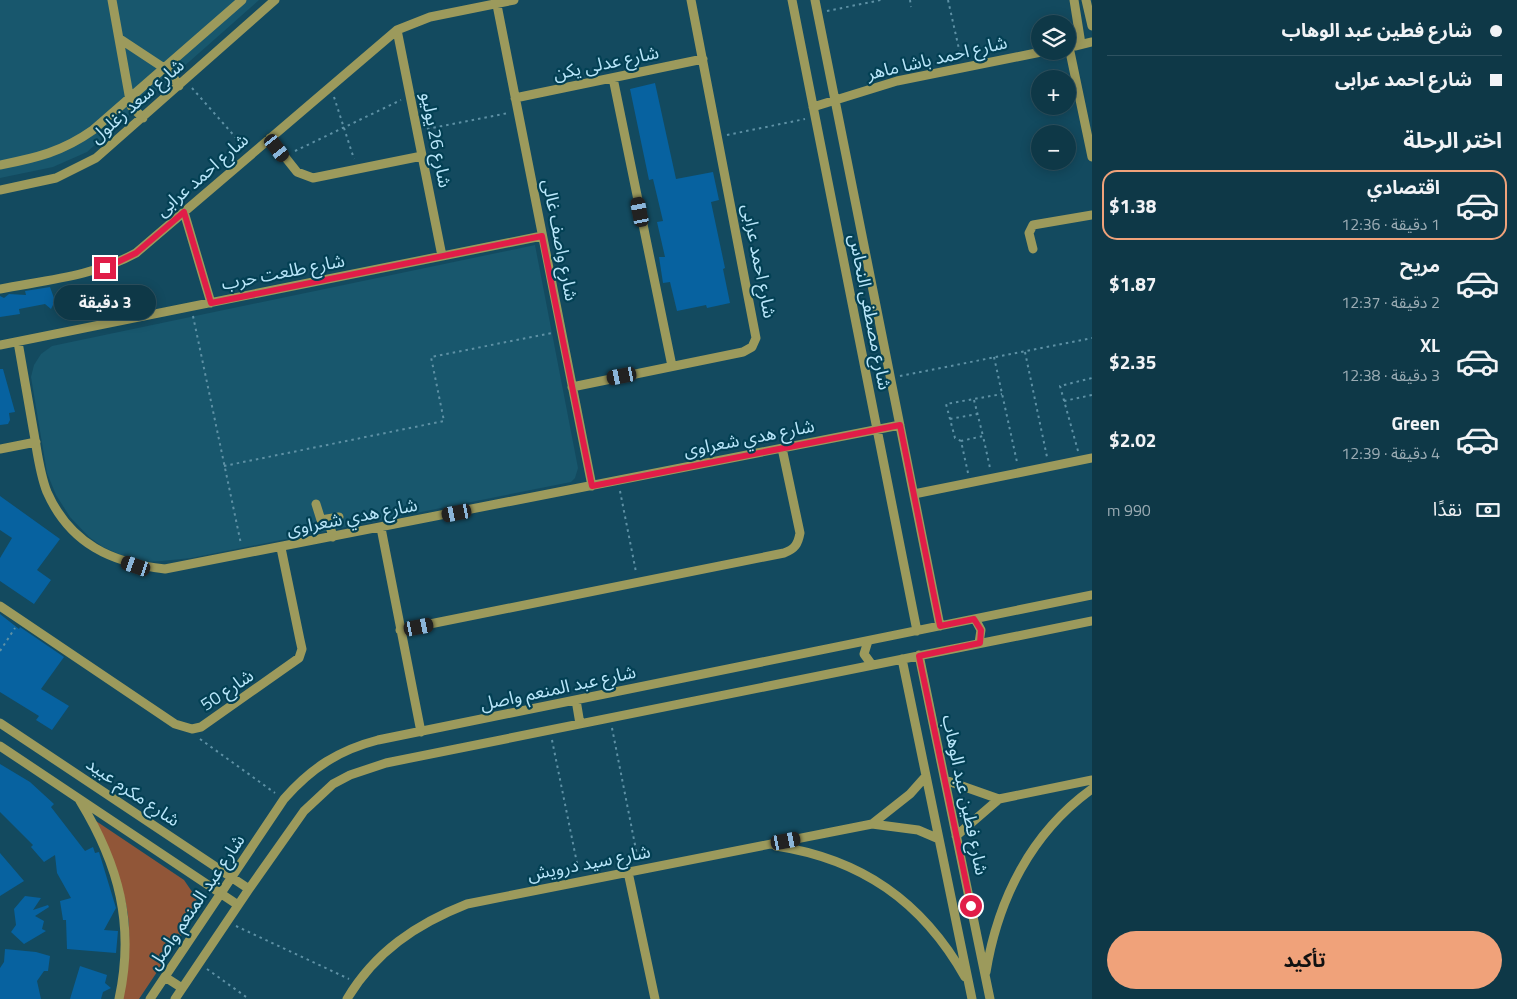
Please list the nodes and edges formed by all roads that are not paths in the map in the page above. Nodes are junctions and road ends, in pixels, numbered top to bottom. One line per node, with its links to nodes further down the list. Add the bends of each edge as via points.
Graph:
1 (112, 0): 13 (street)
2 (242, 0): 20 (street, شارع سعد زغلول)
3 (275, 0): 22 (street, شارع سعد زغلول)
4 (514, 0): 10 (street, شارع احمد عرابى)
5 (691, 0): 18 (street, شارع احمد عرابى)
6 (792, 0): 26 (street, شارع مصطفى النحاس)
7 (815, 0): 25 (street, شارع مصطفى النحاس)
8 (1074, 0): 15 (street)
9 (1086, 0): 11 (street)
10 (496, 2): 12 (street, شارع احمد عرابى, via 412,22); 24 (street, شارع واصف غالى)
11 (1092, 26)
12 (397, 30): 28 (street, شارع احمد عرابى); 29 (street, شارع 26 يوليو)
13 (120, 39): 20 (street); 23 (street)
14 (1092, 42): 15 (street)
15 (1081, 44): 16 (street)
16 (1076, 45)
17 (1031, 54): 25 (street, شارع احمد باشا ماهر, via 897,81)
18 (703, 59): 21 (street, شارع عدلى يكن); 42 (street, شارع احمد عرابى, via 756,338 752,347 743,352)
19 (1071, 60): 30 (street)
20 (163, 68): 22 (street); 23 (street, شارع سعد زغلول)
21 (613, 78): 24 (street, شارع عدلى يكن); 42 (street)
22 (182, 83): 27 (street, شارع سعد زغلول)
23 (130, 97): 27 (street, via 131,106); 31 (street, شارع سعد زغلول, via 76,142 45,155)
24 (515, 98): 35 (street, شارع واصف غالى)
25 (835, 101): 26 (street, شارع احمد باشا ماهر); 44 (street, شارع مصطفى النحاس)
26 (814, 112): 45 (street, شارع مصطفى النحاس)
27 (143, 118): 32 (street, شارع سعد زغلول, via 96,158 77,169 56,178)
28 (270, 138): 29 (street, via 297,172 313,178); 33 (street, شارع احمد عرابى)
29 (422, 156): 37 (street, شارع 26 يوليو)
30 (1092, 157)
31 (0, 165)
32 (0, 190)
33 (184, 212): 38 (street, شارع احمد عرابى, via 136,253 116,264); 39 (street)
34 (1092, 214): 36 (street, via 1033,226 1030,233)
35 (542, 236): 37 (street, شارع طلعت حرب); 43 (street, شارع واصف غالى)
36 (1033, 249)
37 (442, 256): 39 (street, شارع طلعت حرب)
38 (0, 289)
39 (211, 303): 40 (street, شارع طلعت حرب)
40 (18, 342): 41 (street, شارع طلعت حرب); 46 (street, شارع هدي شعراوى)
41 (0, 345)
42 (672, 366): 43 (street, شارع احمد عرابى)
43 (572, 387): 50 (street, شارع واصف غالى)
44 (900, 425): 45 (street, شارع هدي شعراوى); 51 (street, شارع مصطفى النحاس)
45 (877, 430): 47 (street, شارع هدي شعراوى); 64 (street, شارع مصطفى النحاس)
46 (36, 442): 48 (street); 57 (street, شارع هدي شعراوى, via 47,491 62,518 82,539 107,556 136,566 165,569)
47 (782, 448): 50 (street, شارع هدي شعراوى); 63 (street, via 800,533 793,549)
48 (0, 449)
49 (1092, 458): 51 (street)
50 (592, 486): 55 (street, شارع هدي شعراوى)
51 (914, 494): 62 (street, شارع مصطفى النحاس)
52 (316, 504): 54 (street, via 320,519)
53 (339, 517): 54 (street)
54 (328, 519): 56 (street)
55 (381, 528): 56 (street, شارع هدي شعراوى); 63 (street)
56 (333, 537): 57 (street, شارع هدي شعراوى)
57 (281, 548): 59 (street, شارع 50, via 302,649 299,658 201,727 192,729 175,724)
58 (1092, 595): 60 (street, شارع عبد المنعم واصل)
59 (0, 606)
60 (974, 619): 62 (street, شارع عبد المنعم واصل); 66 (street, via 981,630)
61 (1092, 620): 66 (street, شارع عبد المنعم واصل)
62 (940, 626): 64 (street, شارع عبد المنعم واصل)
63 (400, 630): 73 (street)
64 (916, 631): 65 (street, شارع عبد المنعم واصل)
65 (868, 641): 69 (street, via 864,654); 70 (street, شارع عبد المنعم واصل)
66 (980, 643): 67 (street, شارع عبد المنعم واصل)
67 (919, 656): 68 (street, شارع عبد المنعم واصل); 76 (street, شارع فطين عبد الوهاب)
68 (902, 659): 69 (street, شارع عبد المنعم واصل); 75 (street, شارع فطين عبد الوهاب)
69 (872, 665): 72 (street, شارع عبد المنعم واصل)
70 (576, 700): 72 (street); 73 (street, شارع عبد المنعم واصل)
71 (0, 723): 86 (street, شارع مكرم عبيد)
72 (580, 724): 87 (street, شارع عبد المنعم واصل, via 386,764 350,775 333,784 304,811)
73 (420, 732): 86 (street, شارع عبد المنعم واصل, via 378,740 338,754 302,778 284,799)
74 (0, 746): 79 (street, شارع مكرم عبيد)
75 (926, 776): 81 (street, شارع سيد درويش, via 910,794); 83 (street, شارع فطين عبد الوهاب)
76 (945, 780): 80 (street); 82 (street, شارع فطين عبد الوهاب)
77 (1092, 780): 80 (street)
78 (1092, 789): 91 (street, via 1056,821 1015,878 991,943)
79 (79, 799): 88 (street, شارع مكرم عبيد); 94 (street, via 113,866 122,902 126,940)
80 (999, 799): 82 (street)
81 (872, 824): 83 (street, شارع سيد درويش, via 903,827); 84 (street, شارع سيد درويش)
82 (956, 836): 91 (street, شارع فطين عبد الوهاب)
83 (939, 839): 92 (street, شارع فطين عبد الوهاب)
84 (768, 845): 85 (street, شارع سيد درويش); 92 (street, via 813,853 872,878 929,924)
85 (628, 872): 97 (street, شارع سيد درويش, via 467,904 438,915 386,950 356,983); 98 (street)
86 (232, 877): 87 (street, شارع مكرم عبيد); 88 (street, شارع عبد المنعم واصل)
87 (249, 889): 89 (street, شارع عبد المنعم واصل)
88 (221, 893): 89 (street, شارع مكرم عبيد); 90 (street, شارع عبد المنعم واصل)
89 (238, 905): 93 (street, شارع عبد المنعم واصل)
90 (165, 977): 93 (street); 95 (street, شارع عبد المنعم واصل)
91 (986, 977): 100 (street, شارع فطين عبد الوهاب)
92 (969, 985): 99 (street, شارع فطين عبد الوهاب)
93 (182, 988): 96 (street, شارع عبد المنعم واصل)
94 (119, 999)
95 (150, 999)
96 (175, 999)
97 (347, 999)
98 (655, 999)
99 (972, 999)
100 (990, 999)

